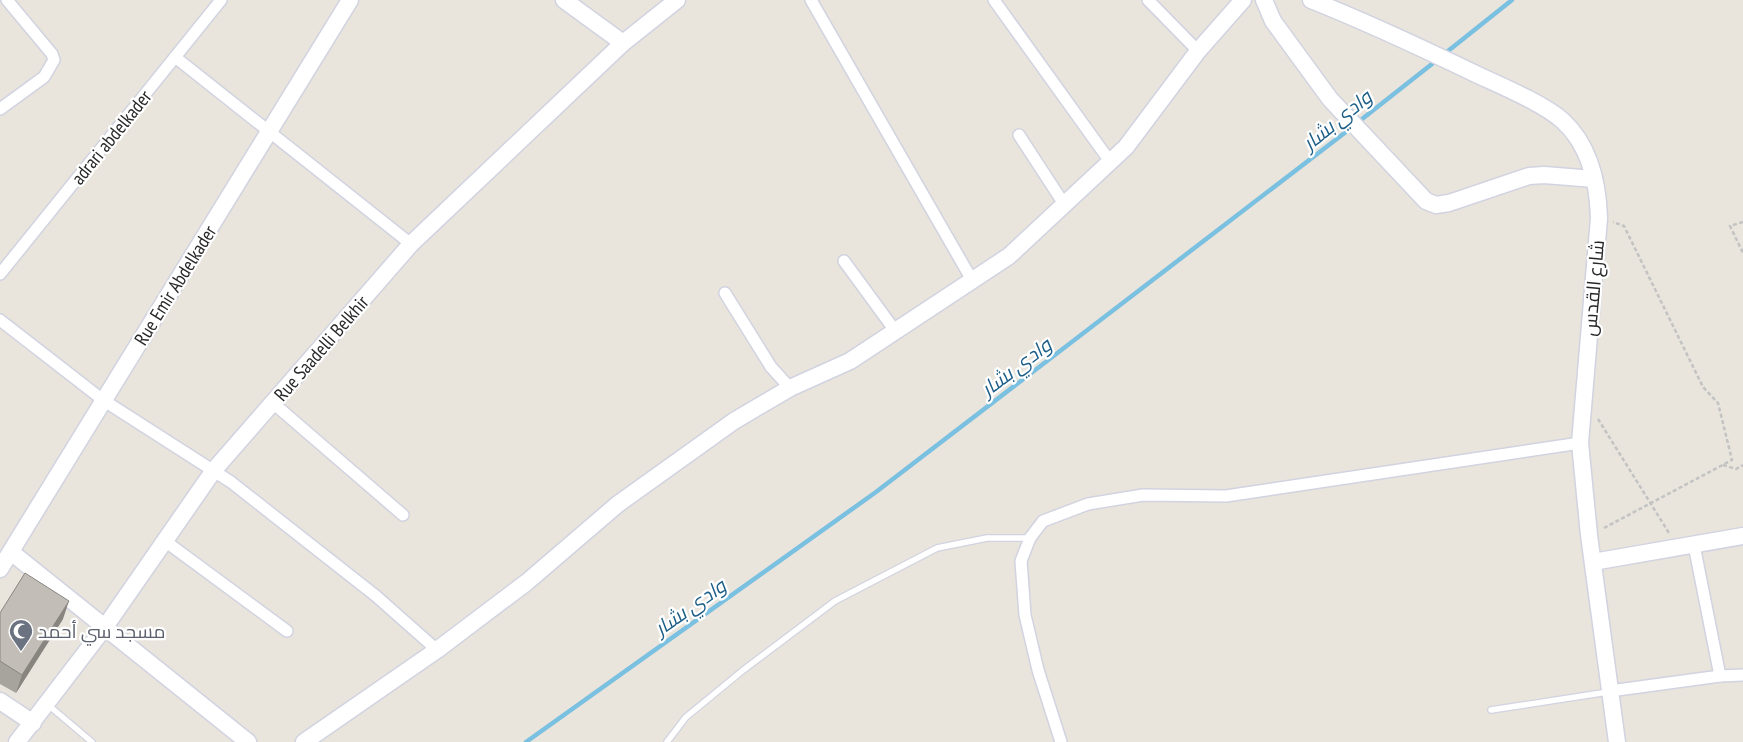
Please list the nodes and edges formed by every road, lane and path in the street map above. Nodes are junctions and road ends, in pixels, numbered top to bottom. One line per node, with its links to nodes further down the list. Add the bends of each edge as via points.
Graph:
1 (7, 0): 15 (street, via 54,60 44,77)
2 (221, 0): 14 (street, adrari abdelkader)
3 (350, 0): 16 (street, Rue Emir Abdelkader)
4 (564, 0): 12 (street)
5 (676, 0): 12 (street, Rue Saadelli Belkhir)
6 (811, 0): 27 (street)
7 (994, 0): 18 (street)
8 (1148, 0): 13 (street)
9 (1243, 0): 13 (street)
10 (1264, 0): 19 (street, via 1273,21 1330,99 1426,201 1436,205 1450,203 1529,176 1544,174)
11 (1311, 0): 19 (street, شارع القدس, via 1387,31 1517,93 1563,121 1578,139)
12 (623, 43): 23 (street, Rue Saadelli Belkhir)
13 (1198, 51): 18 (street, via 1126,147)
14 (175, 57): 16 (street); 26 (street, adrari abdelkader)
15 (0, 109)
16 (269, 131): 23 (street); 32 (street, Rue Emir Abdelkader)
17 (1019, 135): 20 (street)
18 (1110, 160): 20 (street)
19 (1594, 179): 21 (street, شارع القدس, via 1599,198)
20 (1064, 204): 27 (street, via 1009,256)
21 (1599, 218): 34 (street, شارع القدس); 36 (path, via 1624,226 1703,387 1718,403 1732,460)
22 (1743, 222): 24 (path, via 1730,226)
23 (411, 244): 33 (street, Rue Saadelli Belkhir)
24 (1743, 253)
25 (844, 261): 30 (street)
26 (0, 274)
27 (972, 280): 30 (street)
28 (725, 294): 31 (street, via 771,367)
29 (0, 320): 32 (street)
30 (896, 332): 31 (street, via 850,361)
31 (790, 388): 52 (street, via 734,421 618,504 527,582)
32 (103, 400): 38 (street); 47 (street, Rue Emir Abdelkader)
33 (273, 403): 38 (street, Rue Saadelli Belkhir); 40 (street)
34 (1582, 408): 35 (street, شارع القدس); 39 (path, via 1592,409)
35 (1580, 443): 42 (street, شارع القدس); 44 (street, via 1226,496 1143,495 1088,504 1044,521)
36 (1724, 465): 37 (path, via 1736,469); 39 (path)
37 (1743, 465)
38 (214, 470): 45 (street, Rue Saadelli Belkhir); 52 (street, via 376,596)
39 (1650, 504): 41 (path); 42 (path)
40 (403, 515)
41 (1670, 534)
42 (1589, 535): 48 (street, شارع القدس)
43 (1743, 536): 46 (street)
44 (1030, 538): 64 (lane, via 987,538 937,548 835,601 686,717); 65 (street, via 1021,561 1025,615)
45 (165, 541): 50 (street, Rue Saadelli Belkhir); 51 (street)
46 (1694, 545): 48 (street); 54 (street)
47 (11, 552): 49 (street, Rue Emir Abdelkader); 50 (street)
48 (1593, 562): 55 (street, شارع القدس)
49 (0, 569)
50 (105, 627): 57 (street, Rue Saadelli Belkhir); 62 (street)
51 (288, 631)
52 (437, 650): 63 (street)
53 (1743, 674): 54 (street)
54 (1720, 676): 55 (street)
55 (1610, 691): 58 (lane); 66 (street, شارع القدس)
56 (0, 701): 59 (street)
57 (47, 704): 59 (street, Rue Saadelli Belkhir); 61 (lane)
58 (1491, 710)
59 (33, 723): 60 (street, Rue Saadelli Belkhir)
60 (17, 742)
61 (92, 742)
62 (248, 742)
63 (304, 742)
64 (667, 742)
65 (1061, 742)
66 (1617, 742)

